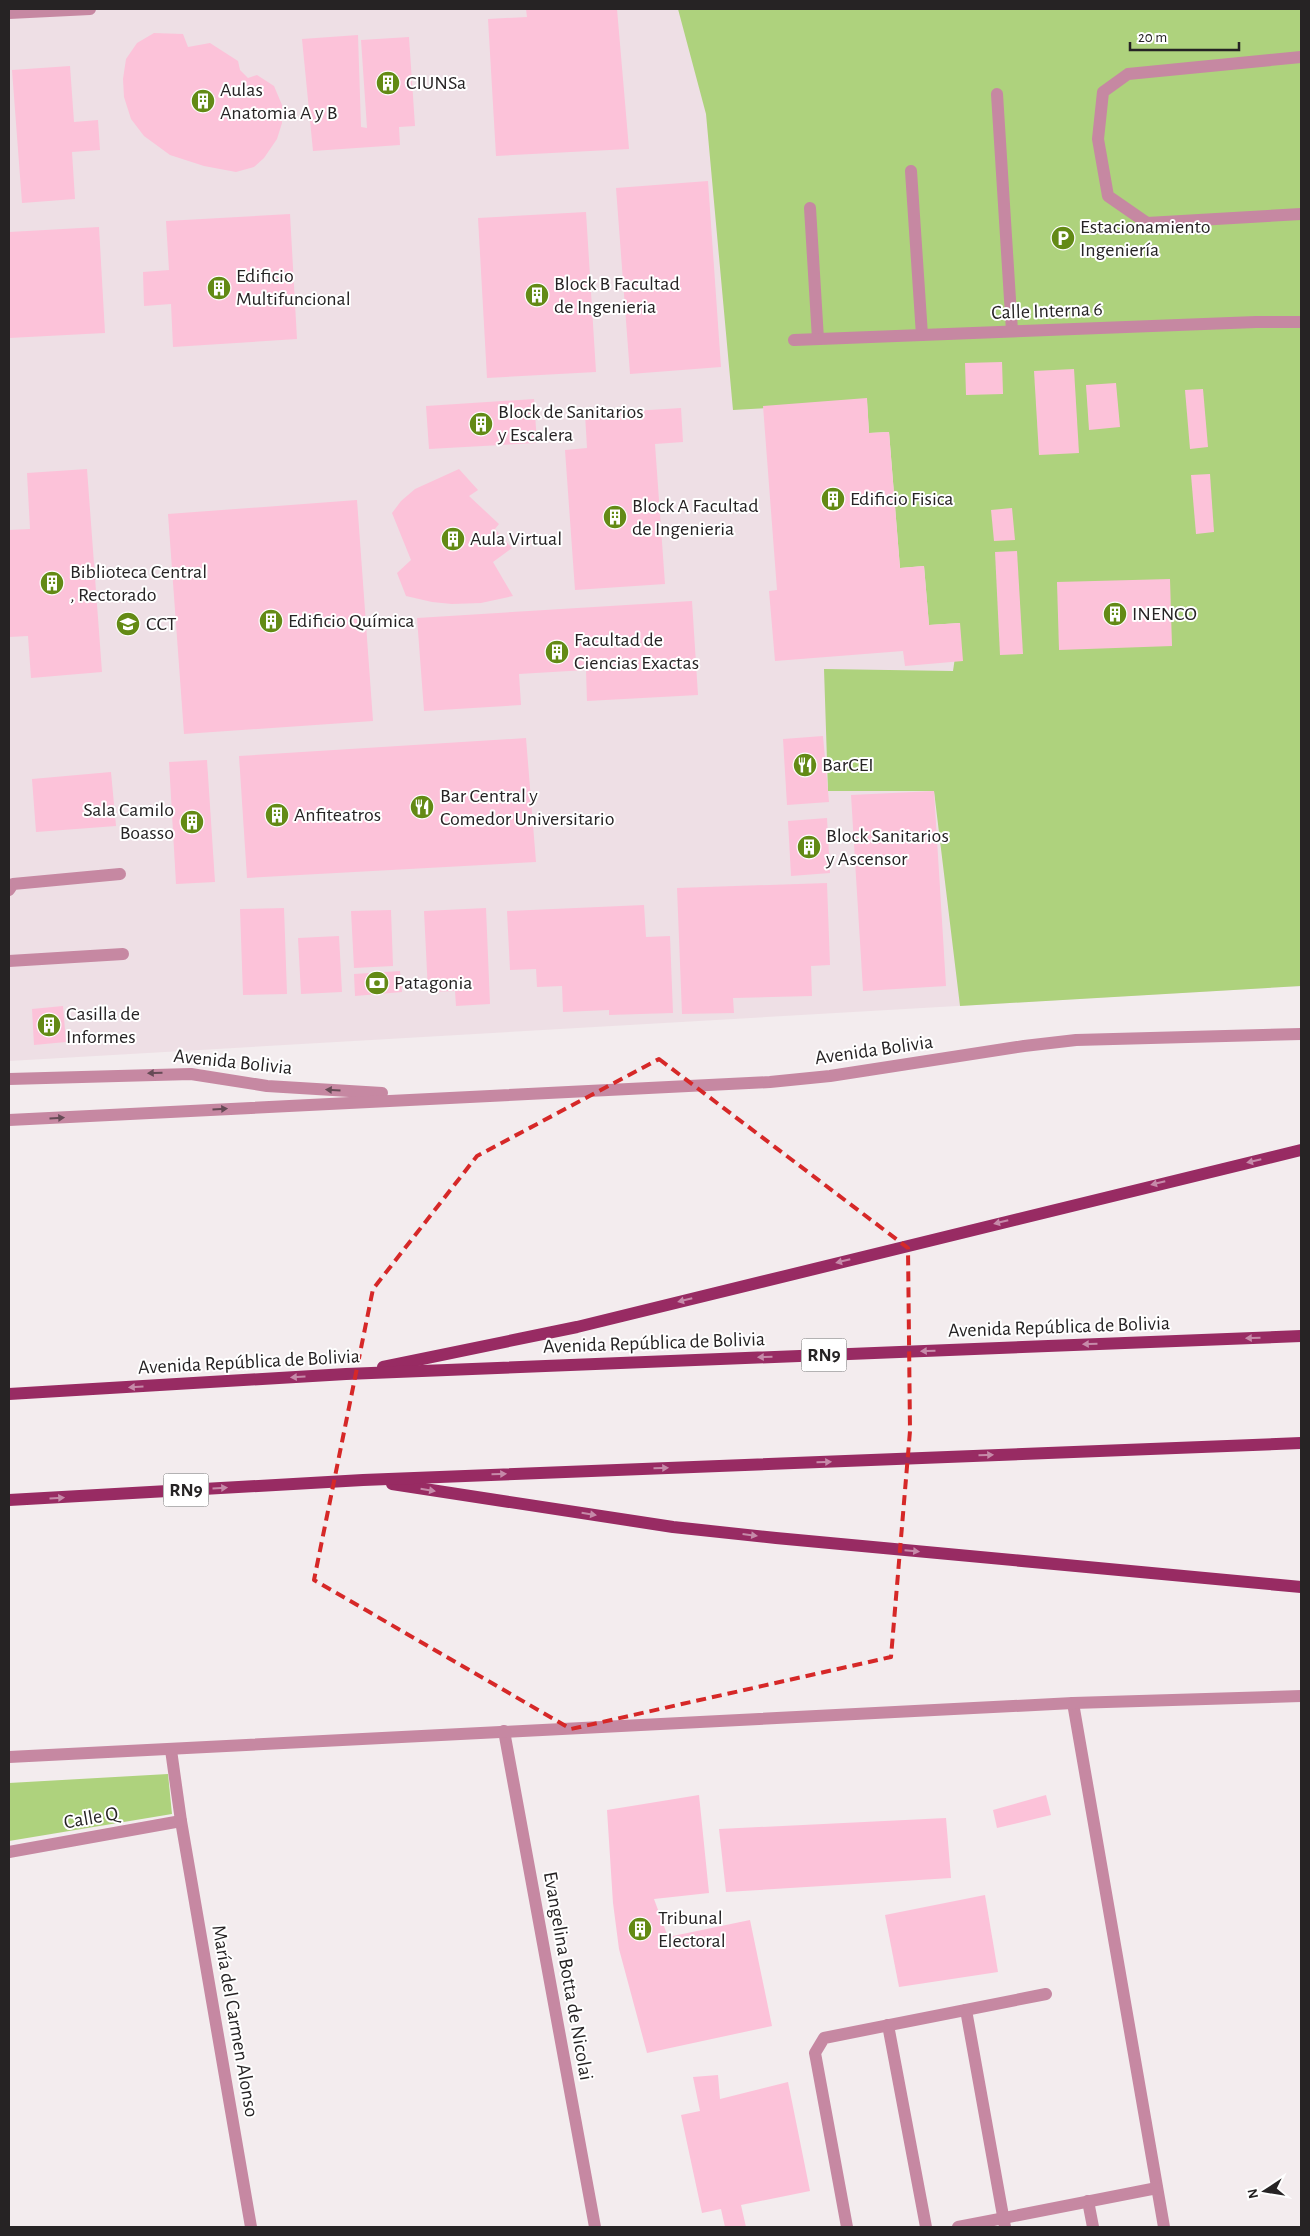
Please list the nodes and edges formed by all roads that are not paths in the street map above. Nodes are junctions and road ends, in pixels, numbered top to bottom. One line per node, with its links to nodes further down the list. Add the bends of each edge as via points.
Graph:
1 (90, 9): 2 (street)
2 (9, 13)
3 (1301, 56): 7 (street, via 1128,74 1103,92 1098,139 1108,196 1147,223)
4 (997, 94): 9 (street)
5 (911, 171): 10 (street)
6 (810, 208): 11 (street)
7 (1301, 214)
8 (1301, 322): 9 (street, Calle Interna 6)
9 (1012, 332): 10 (street, Calle Interna 6)
10 (922, 335): 11 (street, Calle Interna 6)
11 (818, 339): 12 (street, Calle Interna 6)
12 (794, 340)
13 (120, 874): 14 (street, via 13,884)
14 (9, 890)
15 (123, 954): 16 (street)
16 (9, 960)
17 (1301, 1034): 19 (street, Avenida Bolivia, via 1076,1040 778,1081)
18 (9, 1079): 19 (street, Avenida Bolivia, one-way to 18, via 300,1089 191,1074)
19 (452, 1097): 20 (street, Avenida Bolivia, one-way to 19)
20 (9, 1120)
21 (1301, 1150): 23 (main road, one-way to 23, via 577,1327)
22 (1301, 1336): 23 (main road, Avenida República de Bolivia / RN9, one-way to 23)
23 (346, 1374): 24 (main road, Avenida República de Bolivia / RN9, one-way to 24)
24 (9, 1393)
25 (1301, 1443): 26 (main road, RN9, one-way to 25)
26 (363, 1480): 27 (main road, RN9, one-way to 26); 28 (main road, one-way to 28, via 673,1527)
27 (9, 1500)
28 (1301, 1587)
29 (1301, 1696): 30 (street)
30 (1074, 1703): 31 (street); 39 (street)
31 (504, 1731): 32 (street); 43 (street, Evangelina Botta de Nicolai)
32 (171, 1750): 33 (street); 34 (street, María del Carmen Alonso)
33 (9, 1757)
34 (181, 1821): 35 (street, Calle Q); 42 (street, María del Carmen Alonso)
35 (9, 1852)
36 (1046, 1994): 37 (street)
37 (966, 2010): 38 (street); 41 (street)
38 (888, 2025): 44 (street, via 824,2038 815,2054); 45 (street)
39 (1157, 2188): 40 (street); 48 (street)
40 (1088, 2201): 41 (street); 47 (street)
41 (1004, 2223): 46 (street)
42 (251, 2227)
43 (595, 2227)
44 (847, 2227)
45 (926, 2227)
46 (958, 2227)
47 (1093, 2227)
48 (1164, 2227)

